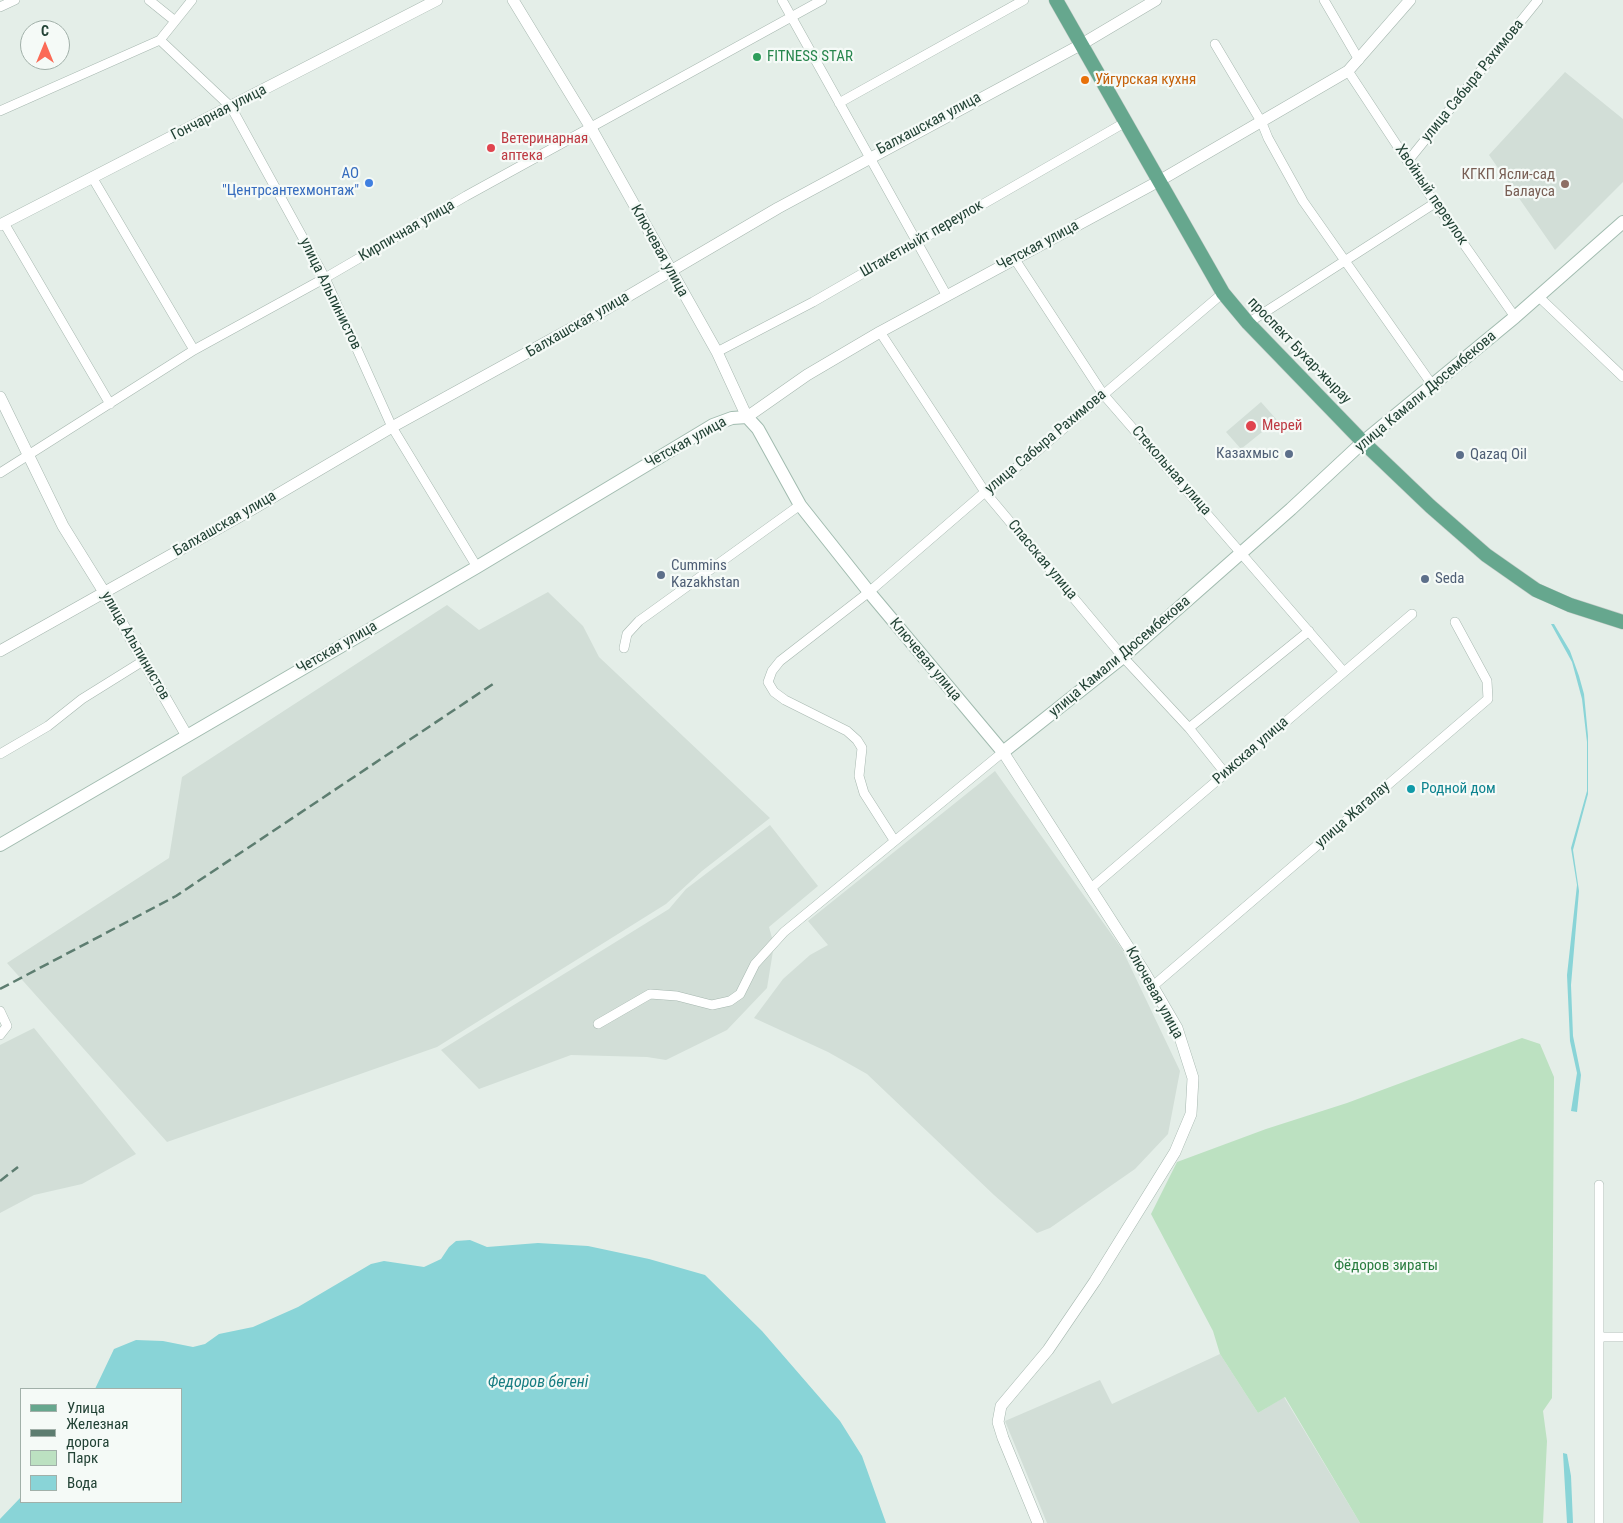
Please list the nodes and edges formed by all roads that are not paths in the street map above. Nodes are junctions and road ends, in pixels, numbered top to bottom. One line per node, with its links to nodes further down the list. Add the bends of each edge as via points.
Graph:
1 (14, 0): 14 (street)
2 (149, 0): 16 (street)
3 (192, 0): 16 (street)
4 (437, 0): 23 (street, Гончарная улица)
5 (513, 0): 27 (street, Ключевая улица)
6 (782, 0): 15 (street)
7 (822, 0): 15 (street, Кирпичная улица)
8 (1024, 0): 22 (street)
9 (1056, 0): 18 (main road, проспект Бухар-жырау)
10 (1156, 0): 18 (street, Балхашская улица)
11 (1324, 0): 20 (street)
12 (1410, 0): 20 (street, Четская улица)
13 (1538, 0): 29 (street, улица Сабыра Рахимова)
14 (0, 7)
15 (791, 18): 22 (street); 27 (street, Кирпичная улица)
16 (175, 21): 17 (street)
17 (160, 40): 23 (street, улица Альпинистов); 24 (street)
18 (1082, 44): 25 (main road, проспект Бухар-жырау); 28 (street, Балхашская улица)
19 (1214, 44): 26 (street)
20 (1359, 60): 21 (street, Четская улица)
21 (1348, 71): 26 (street, Четская улица); 29 (street, Хвойный переулок)
22 (839, 103): 28 (street)
23 (231, 106): 30 (street, Гончарная улица); 39 (street, улица Альпинистов)
24 (0, 111)
25 (1124, 123): 31 (main road, проспект Бухар-жырау); 35 (street, Штакетныйт переулок)
26 (1262, 123): 31 (street, Четская улица); 37 (street, via 1303,202)
27 (591, 128): 38 (street, Ключевая улица); 39 (street, Кирпичная улица)
28 (870, 156): 35 (street); 38 (street, Балхашская улица)
29 (1408, 161): 32 (street, Хвойный переулок)
30 (92, 177): 34 (street, Гончарная улица); 46 (street)
31 (1159, 181): 36 (street, Четская улица); 40 (main road, проспект Бухар-жырау)
32 (1435, 203): 37 (street); 43 (street, Хвойный переулок)
33 (1623, 222): 42 (main road, улица Камали Дюсембекова)
34 (2, 224): 52 (street)
35 (918, 241): 41 (street); 47 (street, Штакетныйт переулок, via 813,302)
36 (1014, 258): 41 (street, Четская улица); 50 (street, Стекольная улица)
37 (1344, 262): 44 (street); 49 (street)
38 (670, 271): 47 (street, Ключевая улица); 54 (street, Балхашская улица)
39 (325, 278): 46 (street, Кирпичная улица); 54 (street, улица Альпинистов)
40 (1223, 293): 44 (main road, проспект Бухар-жырау); 50 (street, улица Сабыра Рахимова)
41 (947, 296): 45 (street, Четская улица)
42 (1539, 297): 43 (main road, улица Камали Дюсембекова); 48 (street)
43 (1516, 317): 49 (main road, улица Камали Дюсембекова)
44 (1248, 323): 55 (main road, проспект Бухар-жырау)
45 (880, 332): 53 (street, Четская улица, via 807,375); 58 (street, Спасская улица)
46 (194, 350): 52 (street, Кирпичная улица)
47 (717, 352): 53 (street, Ключевая улица)
48 (1623, 377)
49 (1434, 386): 55 (main road, улица Камали Дюсембекова)
50 (1103, 394): 58 (street, улица Сабыра Рахимова); 60 (street, Стекольная улица)
51 (0, 397): 56 (street, улица Альпинистов)
52 (110, 404): 56 (street, Кирпичная улица)
53 (747, 417): 59 (main road, Ключевая улица, via 758,429); 61 (main road, Четская улица, via 713,425)
54 (392, 427): 61 (street, улица Альпинистов); 62 (street, Балхашская улица)
55 (1363, 442): 60 (main road, улица Камали Дюсембекова); 66 (main road, проспект Бухар-жырау, via 1430,506 1507,571 1536,590)
56 (29, 457): 57 (street, Кирпичная улица); 62 (street, улица Альпинистов, via 63,526)
57 (0, 473)
58 (985, 492): 63 (street, улица Сабыра Рахимова); 70 (street, Спасская улица)
59 (800, 505): 63 (main road, Ключевая улица); 68 (street, via 639,621 626,634)
60 (1242, 553): 67 (street, Стекольная улица); 70 (main road, улица Камали Дюсембекова)
61 (477, 567): 74 (main road, Четская улица)
62 (104, 592): 69 (street, Балхашская улица); 71 (street, улица Альпинистов)
63 (869, 592): 75 (main road, Ключевая улица); 78 (street, улица Сабыра Рахимова, via 780,661 768,682 774,692 785,700 846,731 857,740 862,748 859,776 864,794)
64 (1412, 614): 72 (street, Рижская улица)
65 (1455, 622): 81 (street, улица Жагалау, via 1487,681 1488,699)
66 (1623, 622)
67 (1309, 631): 72 (street, Стекольная улица); 73 (street)
68 (624, 648)
69 (0, 651)
70 (1124, 657): 73 (street, Спасская улица); 75 (main road, улица Камали Дюсембекова)
71 (144, 661): 74 (street, улица Альпинистов); 76 (street, via 82,699 48,726)
72 (1343, 671): 77 (street, Рижская улица)
73 (1189, 728): 77 (street, Спасская улица)
74 (187, 736): 79 (main road, Четская улица)
75 (1003, 752): 78 (street, улица Камали Дюсембекова); 80 (street, Ключевая улица)
76 (0, 754)
77 (1225, 773): 80 (street, Рижская улица)
78 (894, 840): 83 (street, улица Камали Дюсембекова, via 784,932 755,964 740,994 730,1001 712,1005 677,996 650,994)
79 (0, 845)
80 (1090, 889): 81 (street, Ключевая улица)
81 (1153, 986): 88 (street, Ключевая улица, via 1176,1028 1193,1078 1191,1114 1174,1152 1095,1281 1048,1350 1001,1406 998,1422 1003,1438)
82 (0, 1011): 84 (street, via 7,1026)
83 (598, 1024)
84 (0, 1035)
85 (1599, 1185): 86 (street)
86 (1600, 1337): 87 (street); 89 (street)
87 (1623, 1337)
88 (1038, 1523)
89 (1599, 1523)

